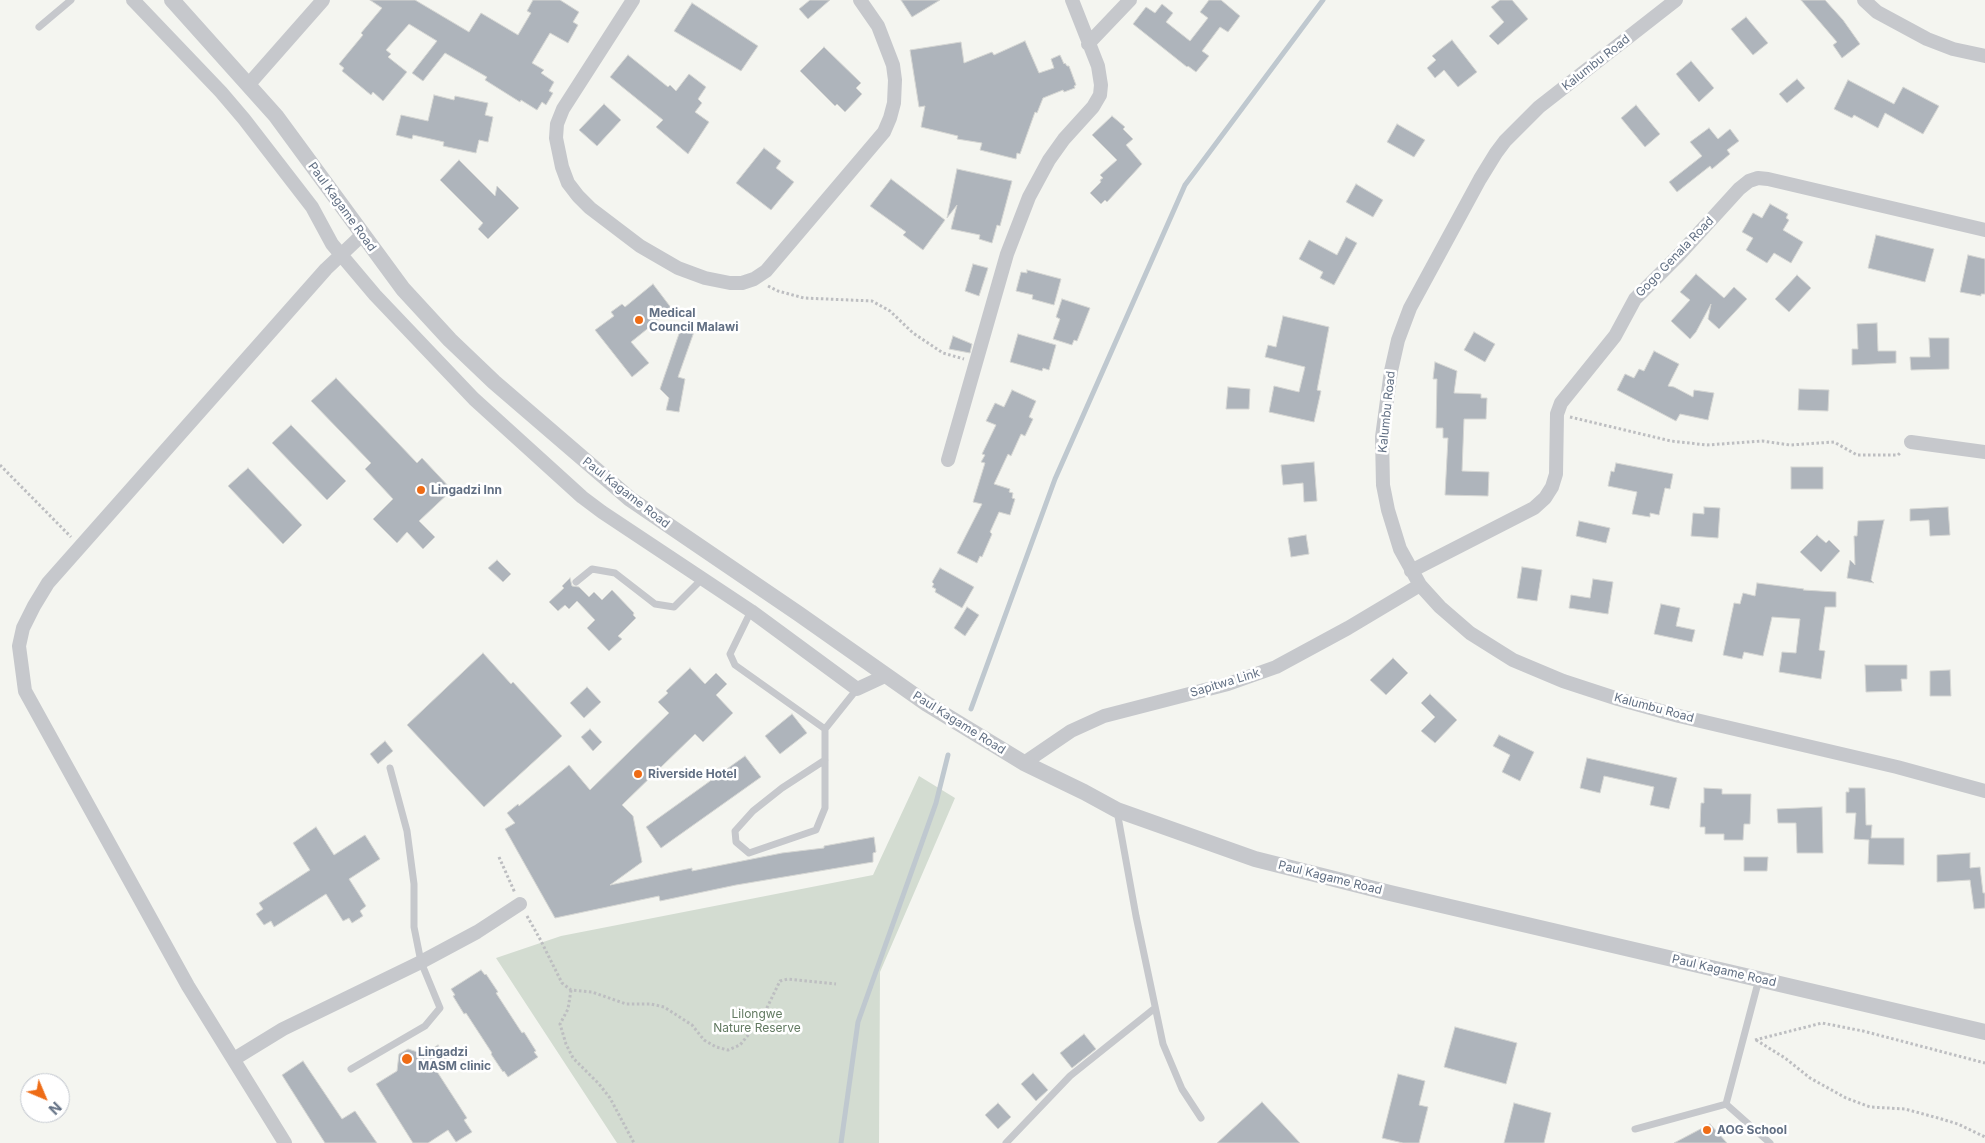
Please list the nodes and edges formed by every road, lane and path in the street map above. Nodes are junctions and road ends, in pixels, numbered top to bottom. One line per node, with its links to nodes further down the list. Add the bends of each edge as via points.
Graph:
1 (71, 0): 11 (lane)
2 (133, 0): 17 (street, via 244,118 312,207 324,232)
3 (172, 0): 14 (street, Paul Kagame Road)
4 (323, 0): 14 (street)
5 (633, 0): 18 (street, via 563,108 557,124 558,151 568,183 590,208 640,246 678,268 718,282 742,283)
6 (860, 0): 18 (street, via 878,26 894,65 896,80 890,118 884,132 766,271)
7 (1072, 0): 12 (street)
8 (1130, 0): 12 (street)
9 (1676, 0): 26 (street, Kalumbu Road, via 1539,107 1505,142 1480,179 1410,308 1391,371 1381,452 1388,510 1400,549)
10 (1864, 0): 13 (street, via 1877,12 1927,39)
11 (40, 27)
12 (1088, 44): 19 (street, via 1098,66 1100,95 1049,160 1030,197 1007,254)
13 (1985, 56)
14 (249, 84): 16 (street, Paul Kagame Road)
15 (1985, 230): 20 (street, Gogo Genala Road, via 1768,179 1749,181 1635,299 1615,336 1571,389)
16 (362, 235): 17 (street); 31 (street, Paul Kagame Road, via 403,289 450,340 552,434 630,499)
17 (341, 255): 25 (street); 27 (street, via 474,399 582,497)
18 (754, 279): 19 (path, via 778,291 804,298 872,301 944,353)
19 (977, 364): 23 (street)
20 (1557, 414): 21 (path, via 1671,441 1707,445 1762,441 1790,444 1834,442 1857,455 1898,455); 26 (street, Gogo Genala Road, via 1556,474 1545,498 1534,508)
21 (1911, 442): 22 (street)
22 (1985, 452)
23 (948, 460)
24 (0, 465): 25 (path)
25 (80, 546): 49 (street, via 48,583 23,628 18,646 25,691 188,986)
26 (1411, 571): 29 (street, Kalumbu Road)
27 (704, 578): 28 (lane, via 674,607 655,604 615,573 592,569); 30 (street)
28 (576, 582)
29 (1420, 585): 35 (street, Sapitwa Link, via 1276,667 1228,684 1104,716 1071,732); 37 (street, Kalumbu Road, via 1477,638 1513,660 1563,681 1679,716)
30 (751, 611): 32 (street); 33 (lane, via 730,654 735,665)
31 (885, 676): 32 (street); 35 (street, Paul Kagame Road, via 966,730)
32 (857, 689): 33 (lane)
33 (825, 729): 34 (lane)
34 (825, 760): 34 (lane, via 825,808 816,830 749,853 736,842 735,831 753,811)
35 (1024, 763): 38 (street, Paul Kagame Road)
36 (390, 768): 41 (lane, via 407,831 414,884 414,927)
37 (1985, 791)
38 (1117, 810): 42 (street, Paul Kagame Road, via 1255,859 1446,907); 45 (lane)
39 (498, 857): 40 (path)
40 (520, 904): 41 (street); 44 (path, via 562,983)
41 (422, 962): 49 (street, via 283,1030); 51 (lane, via 440,1008 425,1026)
42 (1759, 978): 46 (street, Paul Kagame Road); 47 (lane)
43 (836, 984): 44 (path, via 788,978 780,981 762,1018 740,1045 728,1050 704,1040 692,1025 664,1007 626,1004 592,992)
44 (571, 990): 57 (path, via 568,1009 560,1024 566,1044 573,1058 610,1098)
45 (1155, 1008): 53 (lane, via 1162,1044 1182,1089); 58 (lane, via 1070,1076)
46 (1985, 1032)
47 (1743, 1039): 48 (path); 52 (lane)
48 (1756, 1040): 50 (path, via 1822,1023); 55 (path, via 1810,1078 1846,1098 1870,1107 1905,1109 1938,1118)
49 (234, 1059): 56 (street)
50 (1985, 1063)
51 (351, 1069)
52 (1726, 1104): 54 (lane); 59 (lane)
53 (1201, 1118)
54 (1636, 1129)
55 (1985, 1137)
56 (285, 1143)
57 (634, 1143)
58 (1006, 1143)
59 (1770, 1143)

